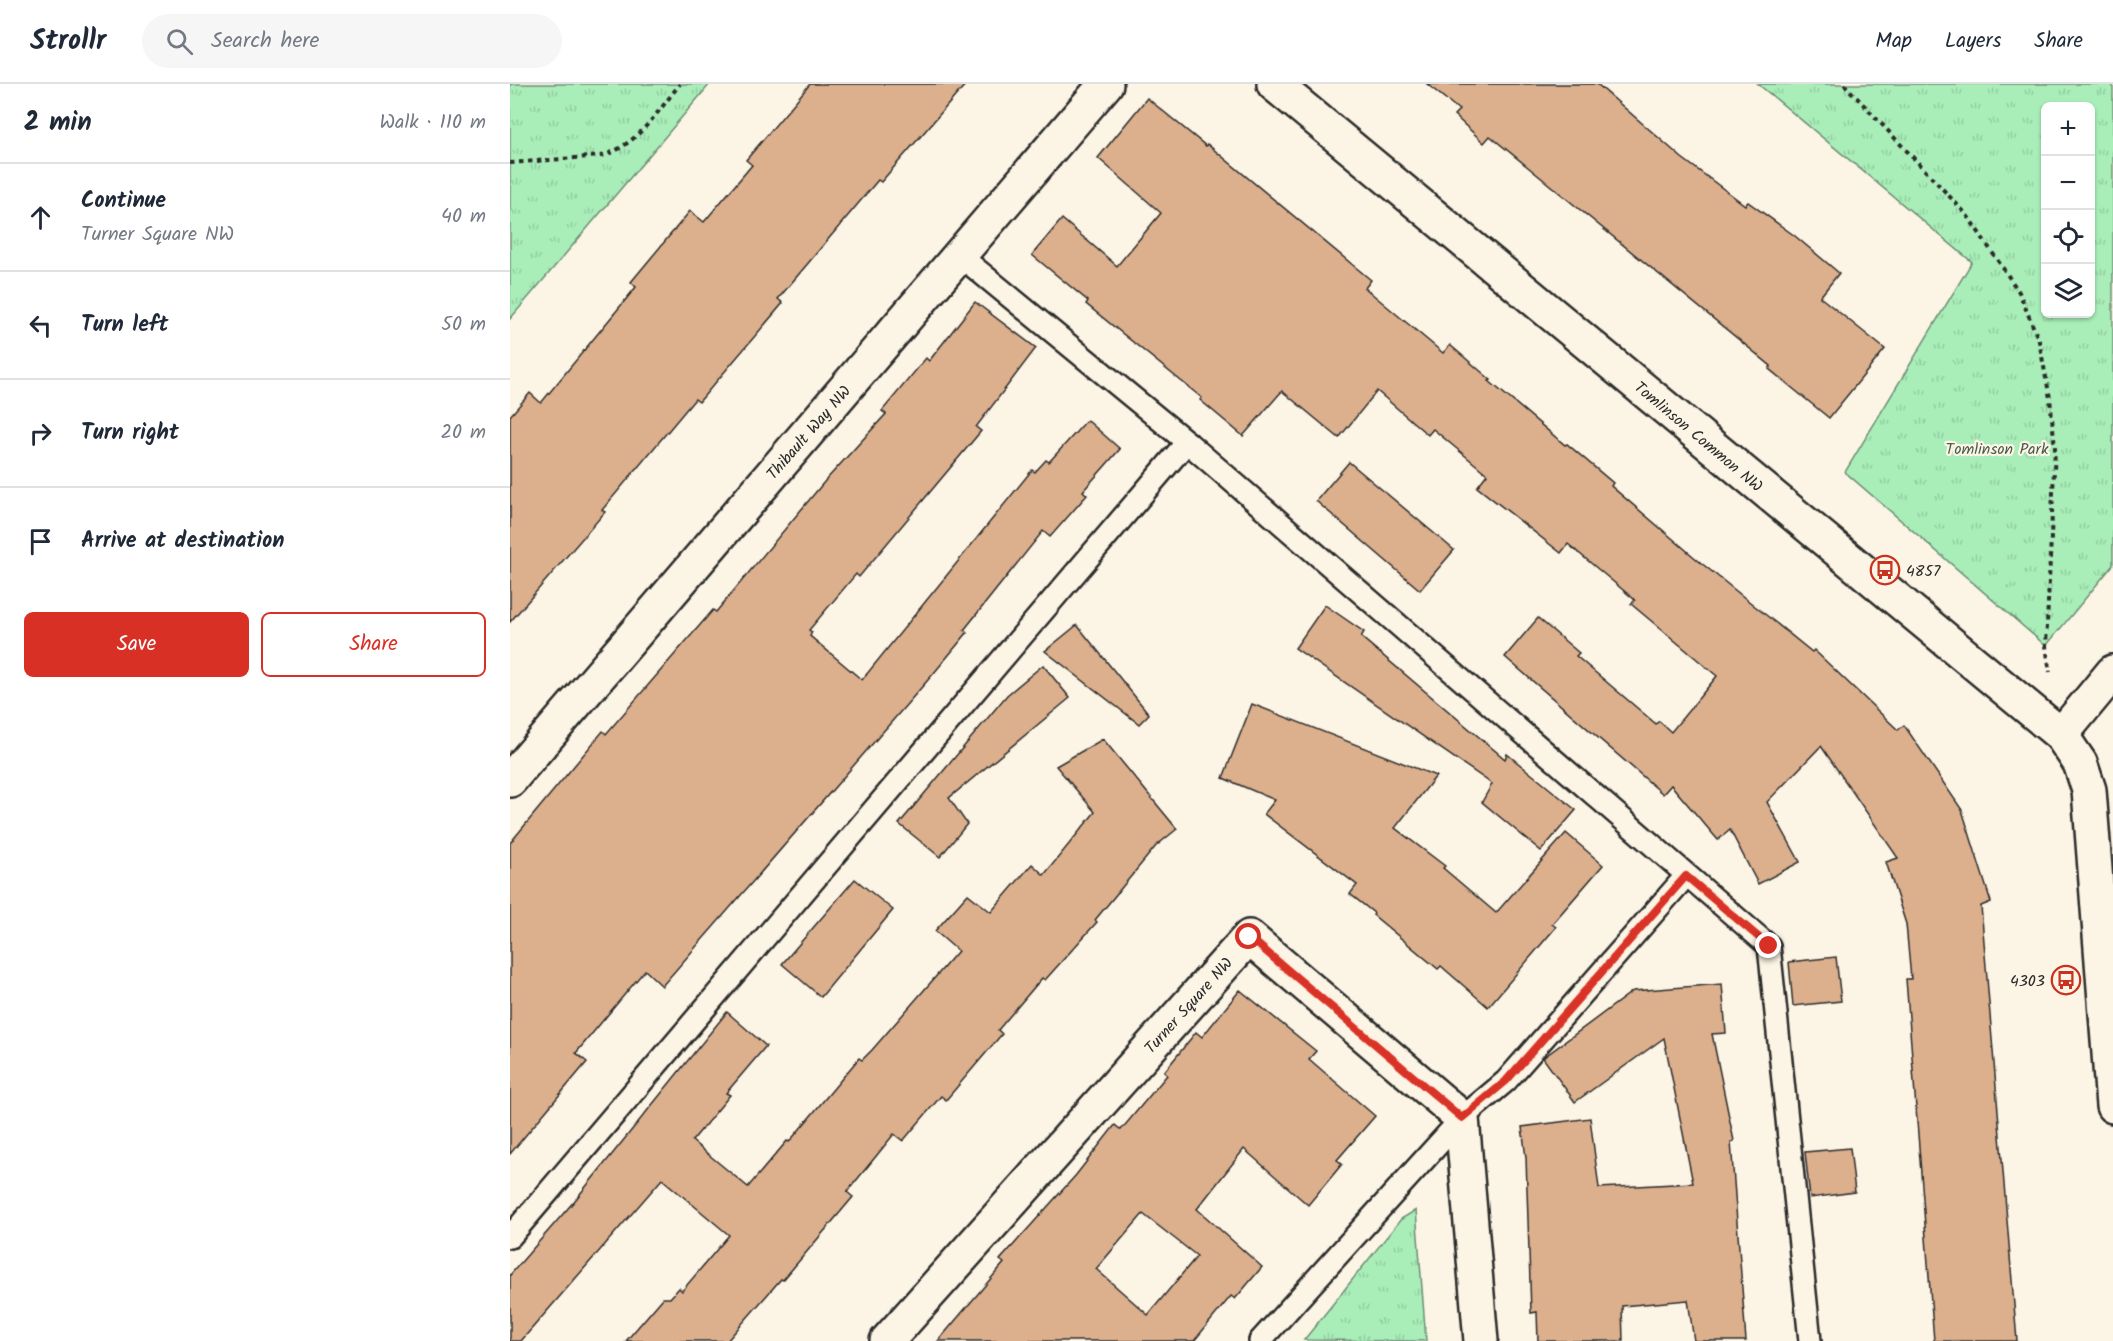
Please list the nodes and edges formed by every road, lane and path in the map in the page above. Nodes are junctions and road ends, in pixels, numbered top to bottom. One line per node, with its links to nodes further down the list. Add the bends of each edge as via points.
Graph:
1 (680, 84): 5 (path, via 637,135 614,153)
2 (1106, 84): 6 (street, Thibault Way NW)
3 (1274, 84): 9 (street, Tomlinson Common NW)
4 (1844, 84): 9 (path, via 1967,215 2019,292 2039,341 2055,448 2046,646)
5 (510, 163)
6 (959, 255): 7 (lane); 10 (street, Thibault Way NW)
7 (1187, 442): 11 (lane); 14 (lane)
8 (2113, 672): 9 (street)
9 (2061, 735): 12 (street, Tomlinson Common NW, via 2080,763 2089,790)
10 (510, 780)
11 (1686, 876): 13 (lane, via 1506,1081); 18 (lane, via 1769,946)
12 (2113, 1106)
13 (1462, 1118): 15 (street, Turner Square NW, via 1249,937); 16 (lane); 17 (street)
14 (510, 1237)
15 (886, 1341)
16 (1260, 1341)
17 (1481, 1341)
18 (1810, 1341)

